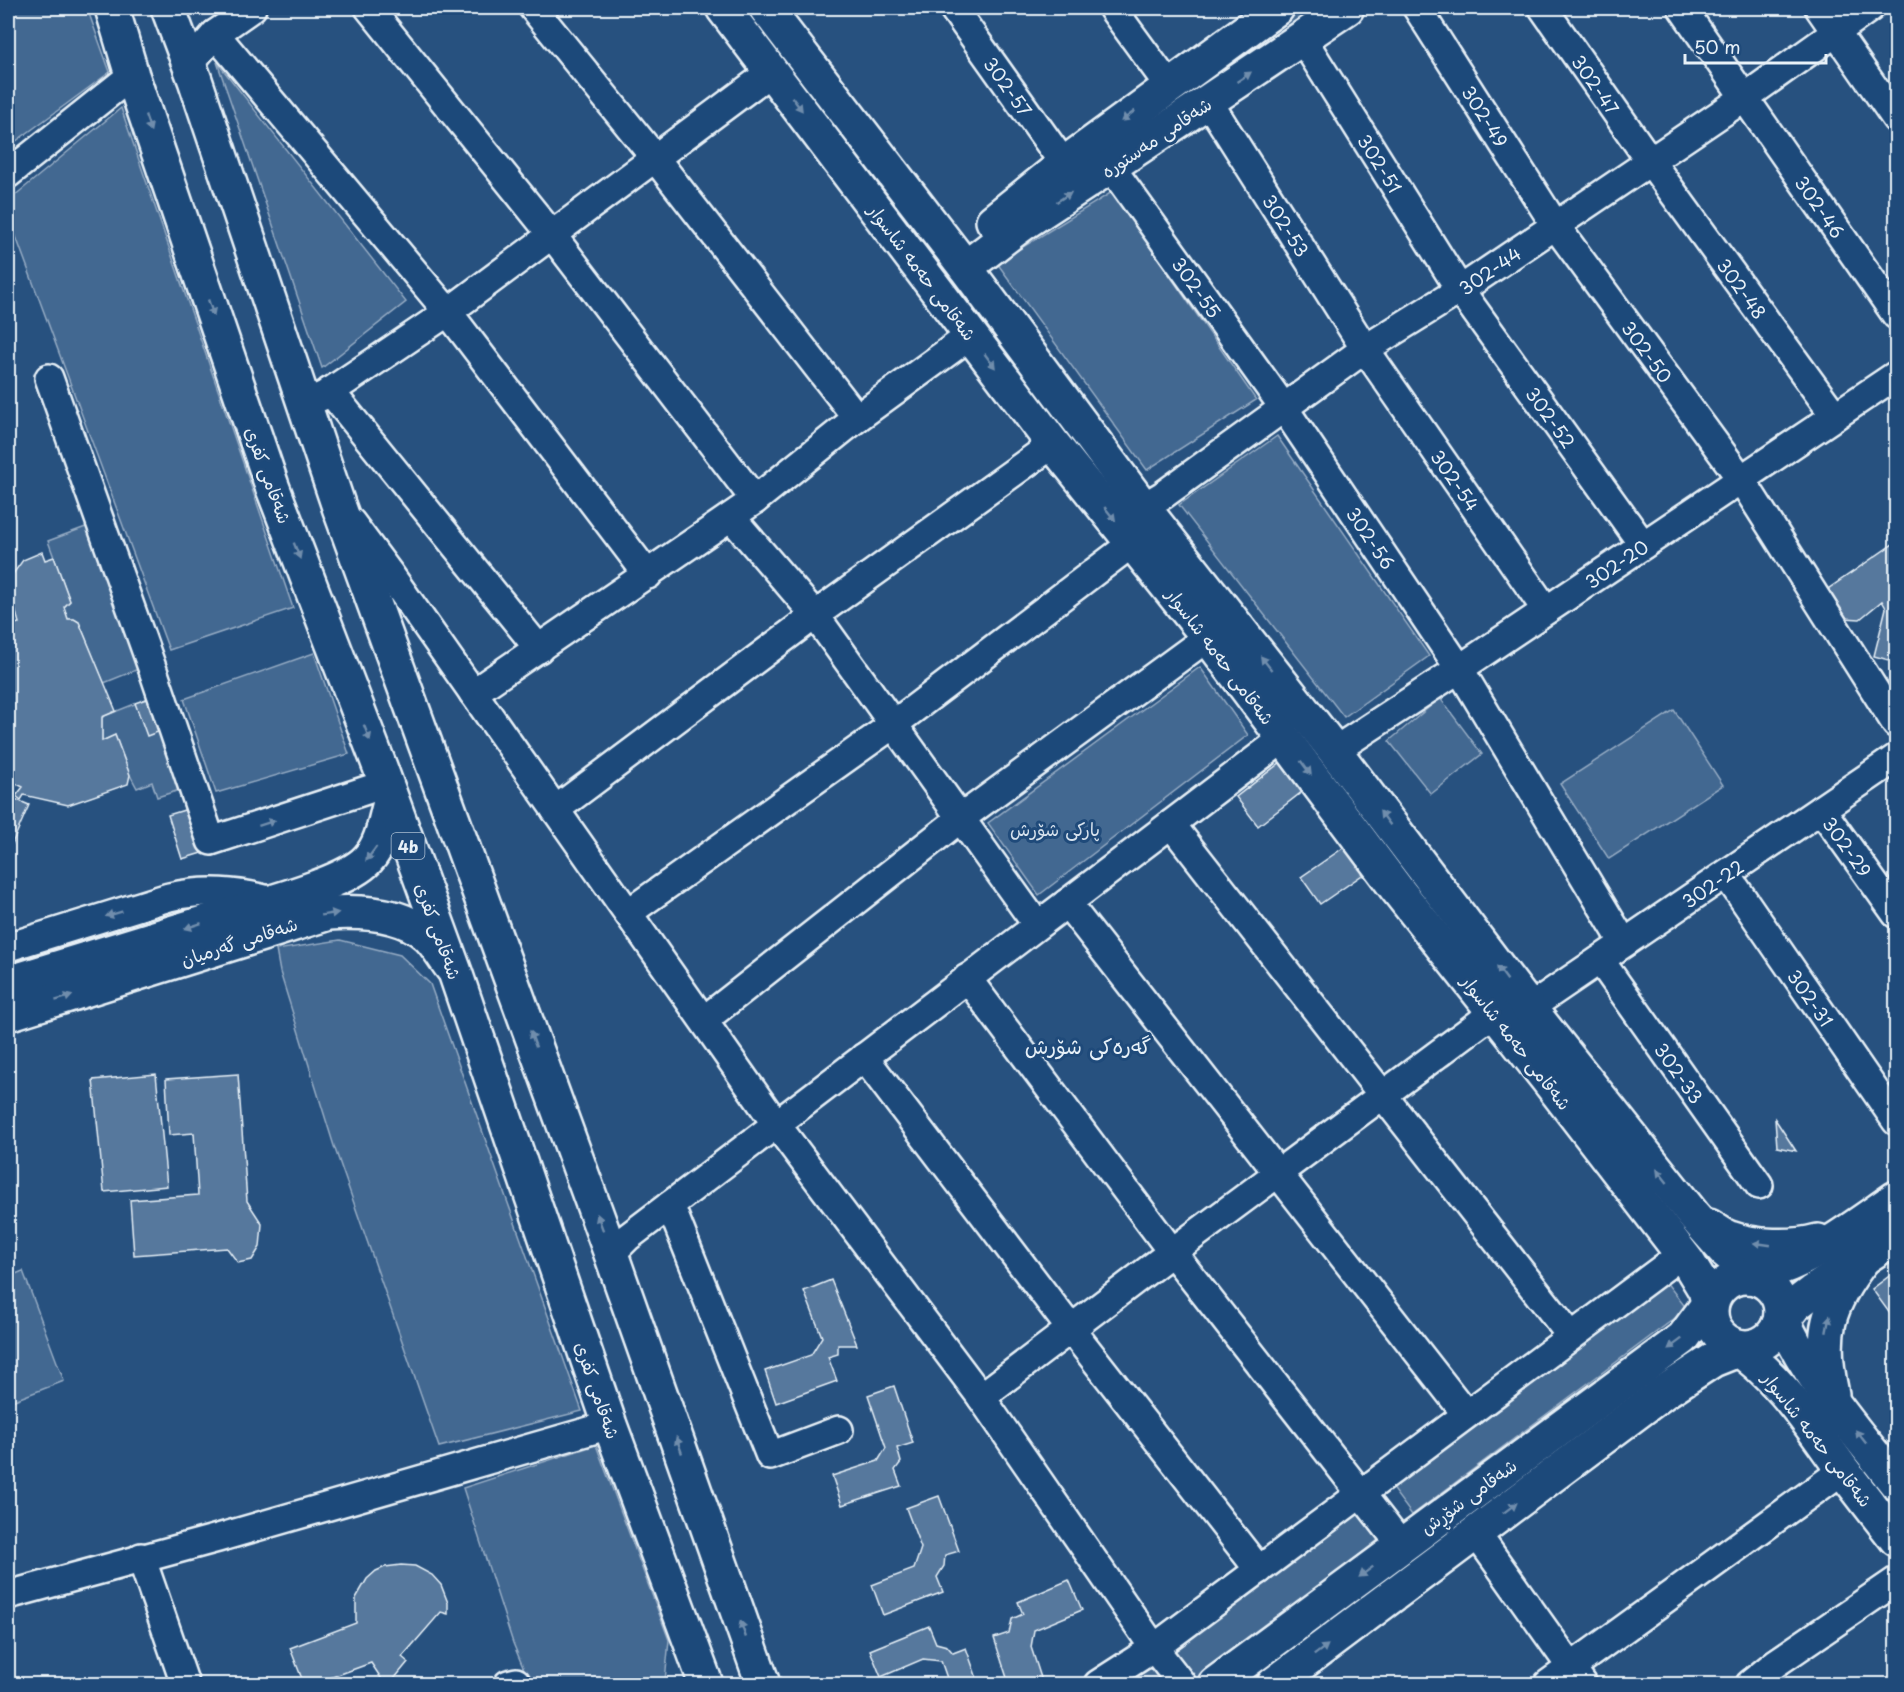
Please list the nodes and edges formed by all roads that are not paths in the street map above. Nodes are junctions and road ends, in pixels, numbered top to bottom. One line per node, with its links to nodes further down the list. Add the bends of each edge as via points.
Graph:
1 (112, 8): 21 (main road, شەقامی کفری / 4b)
2 (168, 8): 19 (main road)
3 (369, 8): 33 (street)
4 (533, 8): 26 (street)
5 (723, 8): 20 (main road, شەقامی حەمە شاسوار)
6 (953, 8): 28 (street, 302-57)
7 (1112, 8): 22 (street)
8 (1347, 8): 18 (main road, شەقامی مەستورە)
9 (1417, 8): 32 (street, 302-49)
10 (1544, 8): 27 (street, 302-47)
11 (1682, 8): 23 (street, 302-46)
12 (1819, 8): 17 (street)
13 (1870, 8): 17 (street, 302-44)
14 (770, 9): 34 (main road, شەقامی حەمە شاسوار)
15 (1272, 9): 22 (main road, شەقامی مەستورە)
16 (233, 17): 19 (street); 36 (street)
17 (1836, 32): 23 (street, 302-44); 25 (street)
18 (1302, 38): 24 (main road, شەقامی مەستورە, one-way to 18); 35 (street, 302-51)
19 (188, 65): 42 (main road)
20 (772, 71): 26 (street); 38 (main road, شەقامی حەمە شاسوار, one-way to 38)
21 (132, 75): 30 (street); 66 (main road, شەقامی کفری / 4b, one-way to 66, via 272,486)
22 (1169, 86): 28 (main road, شەقامی مەستورە, one-way to 28)
23 (1744, 98): 27 (street, 302-44); 37 (street, 302-46)
24 (1208, 101): 29 (main road, شەقامی مەستورە); 39 (street, 302-53)
25 (1896, 119)
26 (655, 158): 33 (street); 45 (street)
27 (1650, 160): 32 (street, 302-44); 44 (street, 302-48)
28 (1064, 164): 31 (main road, شەقامی مەستورە)
29 (1111, 167): 31 (main road, شەقامی مەستورە, one-way to 29); 43 (street, 302-55)
30 (8, 174)
31 (1019, 214): 34 (main road, شەقامی مەستورە, via 982,256)
32 (1555, 225): 35 (street, 302-44); 47 (street, 302-50)
33 (552, 235): 36 (street); 48 (street)
34 (959, 260): 50 (main road, شەقامی حەمە شاسوار)
35 (1460, 290): 39 (street, 302-44); 53 (street, 302-52)
36 (448, 312): 42 (street); 54 (street)
37 (1896, 315)
38 (969, 334): 45 (street); 46 (main road, شەقامی حەمە شاسوار, one-way to 46)
39 (1365, 350): 43 (street, 302-44); 55 (street, 302-54)
40 (1896, 375): 44 (street, 302-20)
41 (49, 378): 66 (street, via 208,832)
42 (317, 397): 49 (main road); 58 (street)
43 (1284, 408): 50 (street, 302-44); 59 (street, 302-56)
44 (1835, 416): 47 (street, 302-20)
45 (857, 418): 48 (street)
46 (1053, 444): 52 (main road, شەقامی حەمە شاسوار, one-way to 52); 56 (street)
47 (1741, 479): 53 (street, 302-20); 62 (street, 302-50)
48 (755, 500): 51 (street)
49 (339, 507): 60 (street); 100 (main road, one-way to 49)
50 (1143, 507): 64 (main road, شەقامی حەمە شاسوار, one-way to 50)
51 (731, 517): 54 (street); 56 (street)
52 (1131, 541): 57 (main road, شەقامی حەمە شاسوار); 61 (street)
53 (1643, 545): 55 (street, 302-20)
54 (648, 575): 58 (street)
55 (1546, 610): 59 (street, 302-20)
56 (815, 615): 61 (street); 68 (street)
57 (1208, 637): 63 (main road, شەقامی حەمە شاسوار); 69 (street)
58 (539, 649): 60 (street)
59 (1460, 668): 64 (street, 302-20); 77 (street, 302-56)
60 (473, 693): 68 (street)
61 (894, 724): 69 (street); 74 (street)
62 (1896, 724)
63 (1284, 738): 70 (street); 84 (main road, شەقامی حەمە شاسوار, one-way to 84)
64 (1334, 751): 83 (main road, شەقامی حەمە شاسوار, one-way to 64)
65 (1896, 758): 67 (street, 302-22)
66 (385, 783): 72 (main road, شەقامی گەرمیان, one-way to 72, via 381,837 368,860 345,875); 80 (main road, شەقامی کفری / 4b)
67 (1821, 809): 71 (street, 302-22); 75 (street, 302-29)
68 (555, 810): 74 (street)
69 (961, 818): 76 (street); 86 (street)
70 (1171, 824): 73 (street); 89 (street)
71 (1726, 874): 77 (street, 302-22); 90 (street, 302-31)
72 (273, 901): 78 (street, one-way to 78, via 232,892 189,893); 82 (main road, شەقامی گەرمیان, one-way to 82)
73 (1067, 903): 76 (street); 92 (street)
74 (628, 914): 86 (street)
75 (1896, 914)
76 (1037, 925): 81 (street)
77 (1624, 943): 79 (street, 302-22)
78 (8, 947)
79 (1600, 960): 83 (street, 302-22); 93 (street, 302-33)
80 (455, 972): 85 (main road, شەقامی گەرمیان, one-way to 80, via 329,914 350,912 403,921 426,935); 113 (main road, شەقامی کفری / 4b)
81 (967, 978): 87 (street); 99 (street)
82 (8, 983)
83 (1529, 1008): 88 (main road, شەقامی حەمە شاسوار)
84 (1491, 1010): 88 (main road, شەقامی حەمە شاسوار); 89 (street, via 1481,1022)
85 (8, 1014)
86 (704, 1020): 91 (street)
87 (864, 1057): 91 (street); 105 (street)
88 (1560, 1070): 96 (main road, شەقامی حەمە شاسوار, one-way to 88); 101 (main road, شەقامی حەمە شاسوار)
89 (1382, 1094): 92 (street); 106 (street)
90 (1896, 1120)
91 (776, 1124): 95 (street); 110 (street)
92 (1277, 1173): 99 (street); 112 (street)
93 (1759, 1185)
94 (1896, 1198): 97 (main road)
95 (670, 1204): 100 (street); 114 (street, via 770,1456)
96 (1694, 1216): 97 (main road, one-way to 96, via 1802,1246 1766,1245 1729,1238); 102 (main road, شەقامی حەمە شاسوار)
97 (1851, 1229): 98 (main road); 102 (main road, via 1780,1268)
98 (1880, 1248): 104 (main road, via 1812,1292); 111 (main road, one-way to 98, via 1826,1367 1828,1323 1846,1281)
99 (1172, 1252): 105 (street); 117 (street)
100 (611, 1254): 131 (main road, one-way to 100)
101 (1682, 1254): 103 (main road, شەقامی حەمە شاسوار); 106 (street)
102 (1754, 1277): 103 (main road, via 1727,1282); 104 (main road, via 1776,1294)
103 (1710, 1304): 107 (main road, via 1716,1331 1723,1340); 108 (main road, شەقامی شۆڕش, one-way to 108, via 1683,1338)
104 (1781, 1320): 107 (main road, via 1764,1342 1754,1347); 111 (main road, شەقامی حەمە شاسوار)
105 (1070, 1328): 110 (street); 122 (street)
106 (1571, 1336): 112 (street)
107 (1738, 1347): 109 (main road, شەقامی شۆڕش); 115 (main road, شەقامی حەمە شاسوار, via 1766,1371)
108 (1646, 1365): 109 (main road); 120 (main road, شەقامی شۆڕش)
109 (1664, 1392): 118 (main road, شەقامی شۆڕش, one-way to 109)
110 (981, 1397): 125 (street)
111 (1834, 1402): 116 (main road, شەقامی حەمە شاسوار, one-way to 111)
112 (1466, 1414): 117 (street)
113 (610, 1425): 121 (street); 130 (main road, شەقامی کفری / 4b)
114 (839, 1430)
115 (1843, 1470): 119 (main road, شەقامی حەمە شاسوار); 126 (street)
116 (1896, 1483)
117 (1362, 1494): 120 (street); 122 (street)
118 (1476, 1533): 126 (street); 135 (main road, شەقامی شۆڕش, one-way to 118)
119 (1896, 1539)
120 (1401, 1545): 134 (main road, شەقامی شۆڕش, one-way to 134)
121 (141, 1557): 124 (street); 127 (street)
122 (1259, 1570): 125 (street)
123 (1896, 1581): 137 (street)
124 (8, 1595)
125 (1154, 1648): 132 (street); 133 (street)
126 (1577, 1676): 136 (street)
127 (185, 1684)
128 (508, 1684): 129 (street)
129 (516, 1684)
130 (706, 1684)
131 (763, 1684)
132 (1098, 1684)
133 (1182, 1684)
134 (1215, 1684)
135 (1274, 1684)
136 (1548, 1684)
137 (1750, 1684)

